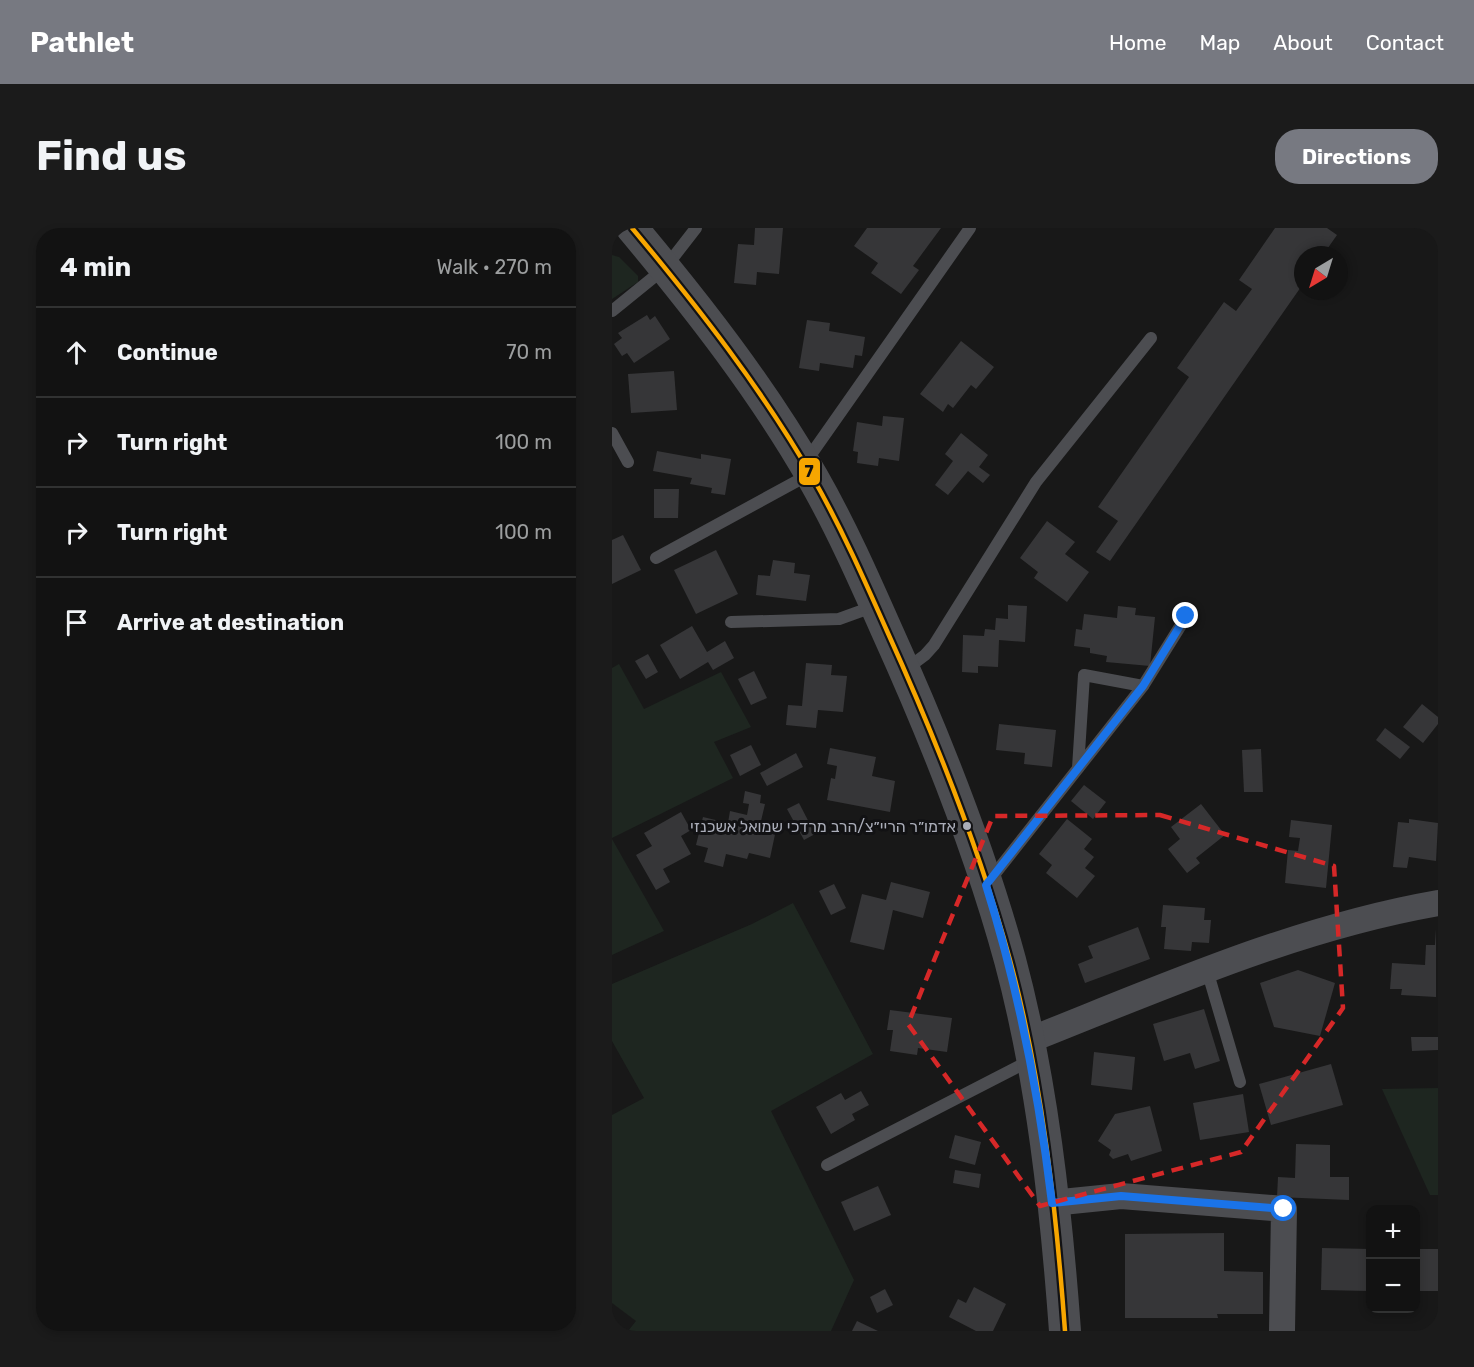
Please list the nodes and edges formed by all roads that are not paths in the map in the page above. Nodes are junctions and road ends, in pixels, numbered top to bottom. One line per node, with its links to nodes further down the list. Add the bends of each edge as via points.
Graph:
1 (617, 228): 5 (lane)
2 (632, 228): 6 (street)
3 (696, 228): 6 (lane)
4 (970, 228): 11 (lane)
5 (612, 232)
6 (666, 268): 7 (lane); 11 (street, via 721,341)
7 (612, 311)
8 (1151, 338): 16 (lane, via 1036,482 934,645)
9 (612, 433): 10 (lane)
10 (628, 462)
11 (807, 469): 12 (lane); 13 (street)
12 (656, 558)
13 (876, 605): 15 (lane, via 839,619); 16 (street)
14 (1186, 616): 17 (lane)
15 (731, 622)
16 (905, 670): 19 (street)
17 (1143, 686): 18 (lane); 18 (lane, via 1084,675)
18 (1078, 768): 19 (lane)
19 (986, 885): 22 (street, via 1009,958)
20 (1438, 903): 21 (street, via 1347,924)
21 (1207, 970): 22 (street); 23 (lane)
22 (1029, 1051): 24 (lane); 25 (street)
23 (1240, 1082)
24 (827, 1165)
25 (1052, 1203): 26 (street); 27 (street, via 1121,1196 1284,1209)
26 (1065, 1331)
27 (1282, 1331)

